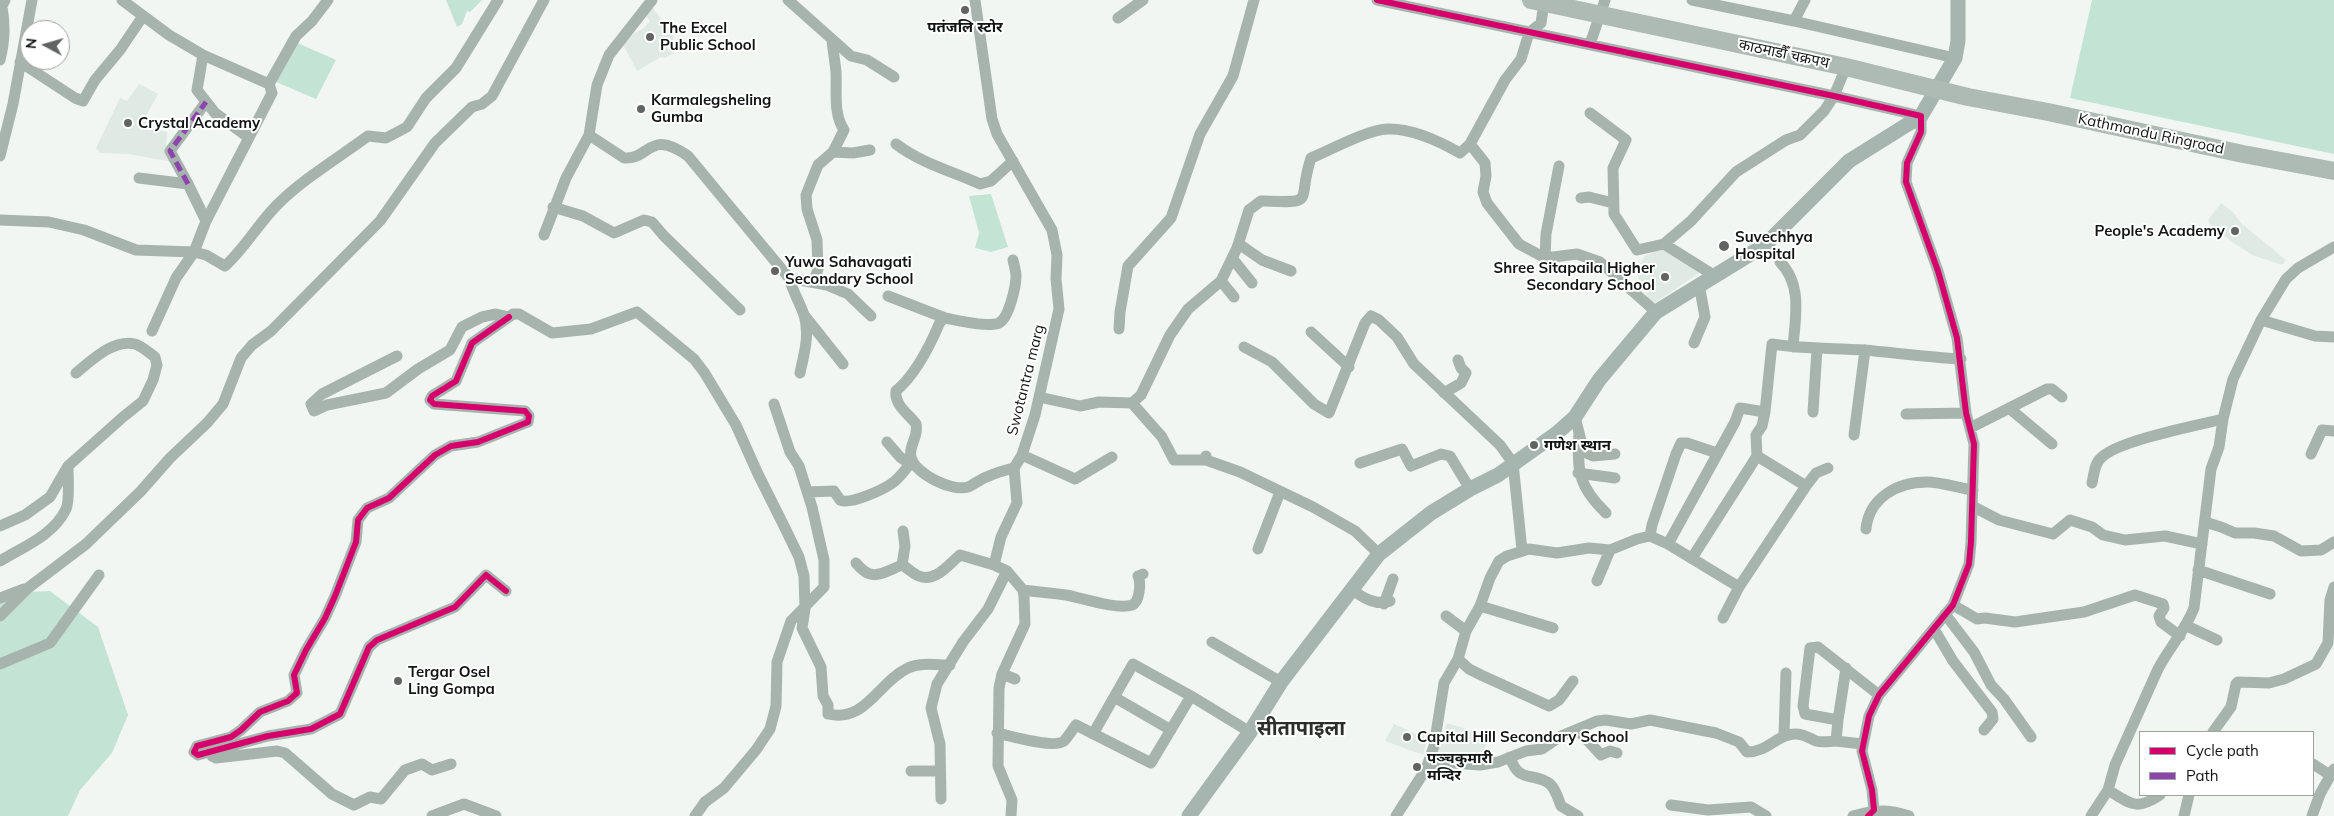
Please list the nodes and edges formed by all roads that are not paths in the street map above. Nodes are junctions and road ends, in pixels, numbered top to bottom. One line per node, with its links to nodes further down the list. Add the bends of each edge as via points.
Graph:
1 (32, 0): 20 (street)
2 (122, 0): 18 (street)
3 (328, 0): 32 (street, via 296,36)
4 (498, 0): 60 (street, via 456,68 426,98 406,127 386,138 368,136 289,194 225,266)
5 (544, 0): 164 (street, via 492,96 472,107 435,143 380,221 271,331 252,344 241,358 223,404 207,423 86,544)
6 (652, 0): 39 (street, via 609,55 597,85)
7 (788, 0): 23 (street)
8 (975, 0): 46 (street, Swotantra marg, via 992,120)
9 (1142, 0): 19 (street)
10 (1254, 0): 81 (street, via 1233,76 1200,134 1171,218 1128,266)
11 (1377, 0): 22 (street)
12 (1692, 0): 21 (street)
13 (1805, 0): 21 (street)
14 (1958, 0): 26 (main road)
15 (1538, 1): 17 (highway); 22 (street, via 1540,23)
16 (2, 4): 27 (street, via 5,40)
17 (1602, 8): 24 (street); 29 (highway, काठमाडाैँ चक्रपथ)
18 (143, 16): 25 (street); 30 (street, via 83,101)
19 (1118, 18)
20 (28, 20)
21 (1794, 21): 26 (street)
22 (1529, 33): 24 (street); 42 (street, via 1521,59 1505,80)
23 (832, 40): 31 (street, via 851,56 867,60); 44 (street, via 835,94 844,130)
24 (1590, 44): 34 (street)
25 (203, 55): 32 (street); 36 (street, via 197,90)
26 (1955, 58): 33 (main road)
27 (0, 60)
28 (20, 62): 45 (street)
29 (1846, 67): 33 (highway, काठमाडाैँ चक्रपथ); 34 (street)
30 (32, 70)
31 (894, 76)
32 (269, 84): 40 (street, via 272,93)
33 (1938, 90): 35 (highway, काठमाडाैँ चक्रपथ); 38 (main road)
34 (1834, 96): 38 (street); 58 (street, via 1800,135 1736,172 1691,221)
35 (1968, 97): 48 (highway, Kathmandu Ringroad)
36 (206, 102): 40 (street, via 214,113); 50 (street, via 170,151)
37 (1590, 113): 52 (street, via 1626,140 1614,168)
38 (1921, 116): 66 (main road, via 1849,161 1764,245); 91 (street, via 1921,132 1908,163 1906,182 1938,271)
39 (589, 135): 53 (street); 67 (street, via 629,159 660,144 680,150)
40 (248, 137): 55 (street)
41 (896, 144): 46 (street, via 920,160 980,184 991,181)
42 (1470, 144): 57 (street, via 1460,153 1414,133 1387,129 1311,158 1305,176 1305,196 1294,202 1261,201 1249,210); 62 (street, via 1485,163 1483,192 1487,203 1519,244)
43 (870, 150): 44 (street)
44 (833, 152): 69 (street, via 818,165 806,195 817,240 818,269)
45 (0, 156)
46 (1013, 161): 100 (street, Swotantra marg, via 1052,230 1057,255 1059,309)
47 (1559, 166): 62 (street, via 1546,234)
48 (2334, 171)
49 (139, 178): 50 (street)
50 (188, 184): 55 (street)
51 (1581, 198): 52 (street)
52 (1613, 203): 58 (street, via 1614,214 1637,250)
53 (553, 207): 56 (street); 74 (street, via 583,216 614,233 644,220 652,222)
54 (0, 220): 60 (street, via 49,222 84,230 136,250)
55 (206, 221): 60 (street)
56 (544, 236)
57 (1239, 244): 61 (street); 65 (street, via 1262,260)
58 (1664, 244): 66 (street)
59 (2334, 247): 80 (street, via 2286,279)
60 (194, 252): 82 (street, via 176,278)
61 (1232, 258): 68 (street); 70 (street)
62 (1545, 258): 75 (street, via 1577,254 1600,262)
63 (1013, 260): 79 (street, via 1016,276 1013,293 1009,309 999,322 964,322)
64 (1780, 262): 87 (street, via 1794,284 1797,301)
65 (1291, 271)
66 (1715, 276): 71 (main road)
67 (789, 278): 69 (street); 76 (street)
68 (1221, 281): 73 (street); 102 (street, via 1188,309 1170,335 1141,395)
69 (814, 282): 77 (street, via 848,294)
70 (1252, 283)
71 (1699, 284): 75 (main road); 85 (street, via 1705,317)
72 (888, 296): 79 (street)
73 (1234, 297)
74 (740, 310)
75 (1656, 312): 109 (main road, via 1599,380)
76 (804, 315): 94 (street); 97 (street, via 808,337)
77 (871, 316)
78 (508, 317): 90 (street, via 496,314 482,317 462,327 450,350 386,393 327,405 314,411 311,404 322,394); 172 (street, via 519,314 552,333 592,330 637,312 694,360 736,425 799,557 804,576); 208 (street, via 472,343 460,376 430,400 434,404 525,411 530,416 528,422 478,442 451,446 435,455 389,498 366,508 358,520 353,549 329,611 294,675 297,693 288,701 260,712 231,737 197,746 194,752 198,756)
79 (945, 318): 92 (street)
80 (2261, 320): 84 (street, via 2316,336); 110 (street, via 2233,379)
81 (1119, 330)
82 (152, 332)
83 (1311, 332): 95 (street)
84 (2334, 337)
85 (1694, 343)
86 (1244, 346): 95 (street, via 1272,362 1314,404 1329,412)
87 (1793, 347): 88 (street); 105 (street, via 1772,344)
88 (1817, 349): 89 (street); 106 (street)
89 (1865, 350): 91 (street); 114 (street)
90 (397, 356)
91 (1961, 358): 108 (street)
92 (920, 360): 98 (street); 123 (street, via 896,394 897,402 916,424 917,436 910,454)
93 (1458, 360): 99 (street, via 1466,373 1461,382)
94 (843, 364)
95 (1349, 367): 99 (street, via 1366,323 1369,317 1373,317 1396,337 1414,364)
96 (76, 373): 126 (street, via 115,346 125,343 137,344 155,357 153,380 144,401)
97 (800, 374)
98 (898, 382)
99 (1444, 393): 125 (street, via 1500,445)
100 (1039, 397): 102 (street, via 1080,406 1099,402); 120 (street, Swotantra marg)
101 (2062, 398): 104 (street, via 2048,389)
102 (1132, 403): 136 (street, via 1162,437 1174,460 1206,458)
103 (774, 404): 135 (street)
104 (2009, 408): 111 (street); 116 (street)
105 (1764, 412): 117 (street, via 1740,408); 121 (street, via 1762,426 1756,436)
106 (1813, 412)
107 (1906, 414): 108 (street)
108 (1966, 414): 111 (street)
109 (1575, 417): 113 (street); 125 (main road)
110 (2222, 419): 131 (street, via 2143,439 2106,453 2097,462); 139 (street, via 2220,447 2211,469)
111 (1970, 428): 134 (street, via 1974,444)
112 (2334, 431): 119 (street, via 2322,430)
113 (1579, 432): 118 (street, via 1584,452 1592,456); 129 (street)
114 (1854, 436)
115 (887, 442): 123 (street, via 900,457)
116 (2052, 444)
117 (1716, 453): 143 (street, via 1681,442); 145 (street)
118 (1615, 454)
119 (2311, 454)
120 (1022, 455): 122 (street, via 1075,479); 127 (street, Swotantra marg)
121 (1757, 456): 132 (street); 151 (street)
122 (1112, 457)
123 (911, 463): 127 (street, via 930,478 949,486 967,487); 135 (street, via 891,484 847,502 840,500 834,491)
124 (1360, 463): 133 (street, via 1402,449 1411,466 1441,454 1450,456)
125 (1513, 463): 133 (main road, via 1498,475); 148 (street)
126 (68, 466): 140 (street, via 50,497 25,515); 152 (street, via 67,508 55,525 43,536)
127 (1014, 468): 155 (street, via 1017,503 1001,537)
128 (1828, 468): 132 (street, via 1816,473)
129 (1578, 472): 130 (street); 138 (street, via 1590,497)
130 (1614, 478)
131 (2092, 483)
132 (1806, 486): 162 (street)
133 (1470, 489): 150 (main road, via 1431,513)
134 (1973, 490): 137 (street); 141 (street, via 1927,482 1889,490 1879,498)
135 (808, 492): 172 (street, via 824,560 824,587)
136 (1280, 492): 147 (street); 150 (street, via 1355,531)
137 (1972, 506): 146 (street, via 2000,520 2053,534 2070,520 2092,527 2103,535 2125,540 2165,536); 170 (street, via 1969,564)
138 (1606, 513)
139 (2205, 522): 144 (street, via 2235,533 2274,536 2301,551 2321,550); 146 (street)
140 (0, 526)
141 (1866, 529)
142 (903, 531): 154 (street)
143 (1650, 536): 145 (street); 149 (street)
144 (2334, 542)
145 (1668, 544): 151 (street)
146 (2202, 544): 156 (street)
147 (1258, 549)
148 (1522, 550): 149 (street, via 1557,554 1590,548); 171 (street, via 1499,561)
149 (1610, 550): 161 (street)
150 (1379, 554): 165 (main road)
151 (1692, 558): 162 (street)
152 (0, 561)
153 (856, 563): 154 (street, via 864,573 875,576)
154 (902, 565): 155 (street, via 926,578 933,578 960,555)
155 (994, 566): 157 (street)
156 (2198, 570): 168 (street); 180 (street, via 2194,608)
157 (1006, 571): 166 (street); 185 (street, via 988,609)
158 (1143, 574): 166 (street, via 1138,576 1139,595 1132,605)
159 (99, 575): 184 (street, via 50,642)
160 (1394, 580): 165 (street, via 1387,602 1360,597)
161 (1597, 581)
162 (1739, 587): 176 (street)
163 (2334, 587): 199 (street, via 2330,600 2328,643 2316,664 2269,683 2238,682 2231,707)
164 (28, 588): 169 (street); 174 (street)
165 (1352, 589): 191 (main road)
166 (1023, 590): 188 (street, via 1025,624)
167 (506, 591): 208 (street, via 486,575 455,607 377,640 369,647 340,714 311,729 268,736)
168 (2270, 594)
169 (0, 598)
170 (1953, 605): 173 (street); 180 (street, via 1977,619 2015,622 2084,612 2135,595 2162,604 2161,622)
171 (1480, 606): 177 (street); 179 (street)
172 (805, 609): 185 (street, via 802,628 821,667 828,714 839,717 866,707 894,676 909,667); 224 (street, via 791,621 778,662 778,690 770,729 740,770 705,802)
173 (1944, 614): 178 (street); 204 (street, via 1974,652 1991,685)
174 (0, 616)
175 (1446, 616): 179 (street)
176 (1723, 618)
177 (1553, 628)
178 (1934, 629): 192 (street); 198 (street, via 1953,661 1992,712 1993,719)
179 (1466, 631): 183 (street)
180 (2183, 631): 181 (street); 216 (street, via 2158,669 2114,765)
181 (2217, 640)
182 (1212, 642): 191 (street)
183 (1458, 659): 190 (street, via 1481,676 1549,706 1559,700); 212 (street, via 1444,683 1434,746)
184 (0, 664)
185 (950, 665): 214 (street, via 936,684 931,708 940,744)
186 (1846, 668): 192 (street); 195 (street); 195 (street, via 1818,647 1810,648 1805,714)
187 (1786, 673): 203 (street)
188 (1002, 674): 189 (street); 201 (street)
189 (1016, 679)
190 (1573, 681)
191 (1281, 682): 200 (main road)
192 (1879, 695): 206 (street, via 1869,716)
193 (1190, 696): 194 (street, via 1133,664); 196 (street); 200 (street)
194 (1114, 697): 196 (street); 202 (street)
195 (1838, 720): 205 (street)
196 (1171, 730): 202 (street, via 1151,763)
197 (1578, 730): 203 (street, via 1598,721 1631,724 1650,720 1716,733 1739,742 1747,752 1772,745); 207 (street, via 1601,755 1610,751); 209 (street, via 1561,736 1542,750)
198 (1984, 730)
199 (2215, 731)
200 (1250, 732): 226 (main road)
201 (997, 733): 202 (street, via 1052,744 1062,742 1076,726); 225 (street, via 998,766 1012,800)
202 (1093, 734)
203 (1784, 735): 205 (street, via 1796,733 1821,742)
204 (2031, 737)
205 (1836, 741): 206 (street)
206 (1862, 744): 221 (street)
207 (1617, 753)
208 (206, 754): 210 (street, via 216,758 276,751 285,753 332,794 354,805 370,797 381,799 405,770 422,764 432,770)
209 (1510, 757): 212 (street, via 1480,765 1454,763); 228 (street, via 1520,774 1548,782 1561,806)
210 (451, 764)
211 (2314, 764): 215 (street)
212 (1426, 769): 227 (street)
213 (911, 771): 214 (street)
214 (940, 771): 219 (street)
215 (2332, 772): 234 (street)
216 (2108, 790): 217 (street, via 2134,804 2147,804); 232 (street)
217 (2159, 796)
218 (2189, 796): 233 (street)
219 (941, 799)
220 (1671, 805): 229 (street, via 1708,810 1751,807)
221 (1871, 813): 230 (street); 231 (street, via 1897,812)
222 (432, 816): 223 (street, via 464,804)
223 (496, 816)
224 (695, 816)
225 (1011, 816)
226 (1189, 816)
227 (1396, 816)
228 (1578, 816)
229 (1766, 816)
230 (1853, 816)
231 (1909, 816)
232 (2092, 816)
233 (2184, 816)
234 (2312, 816)

